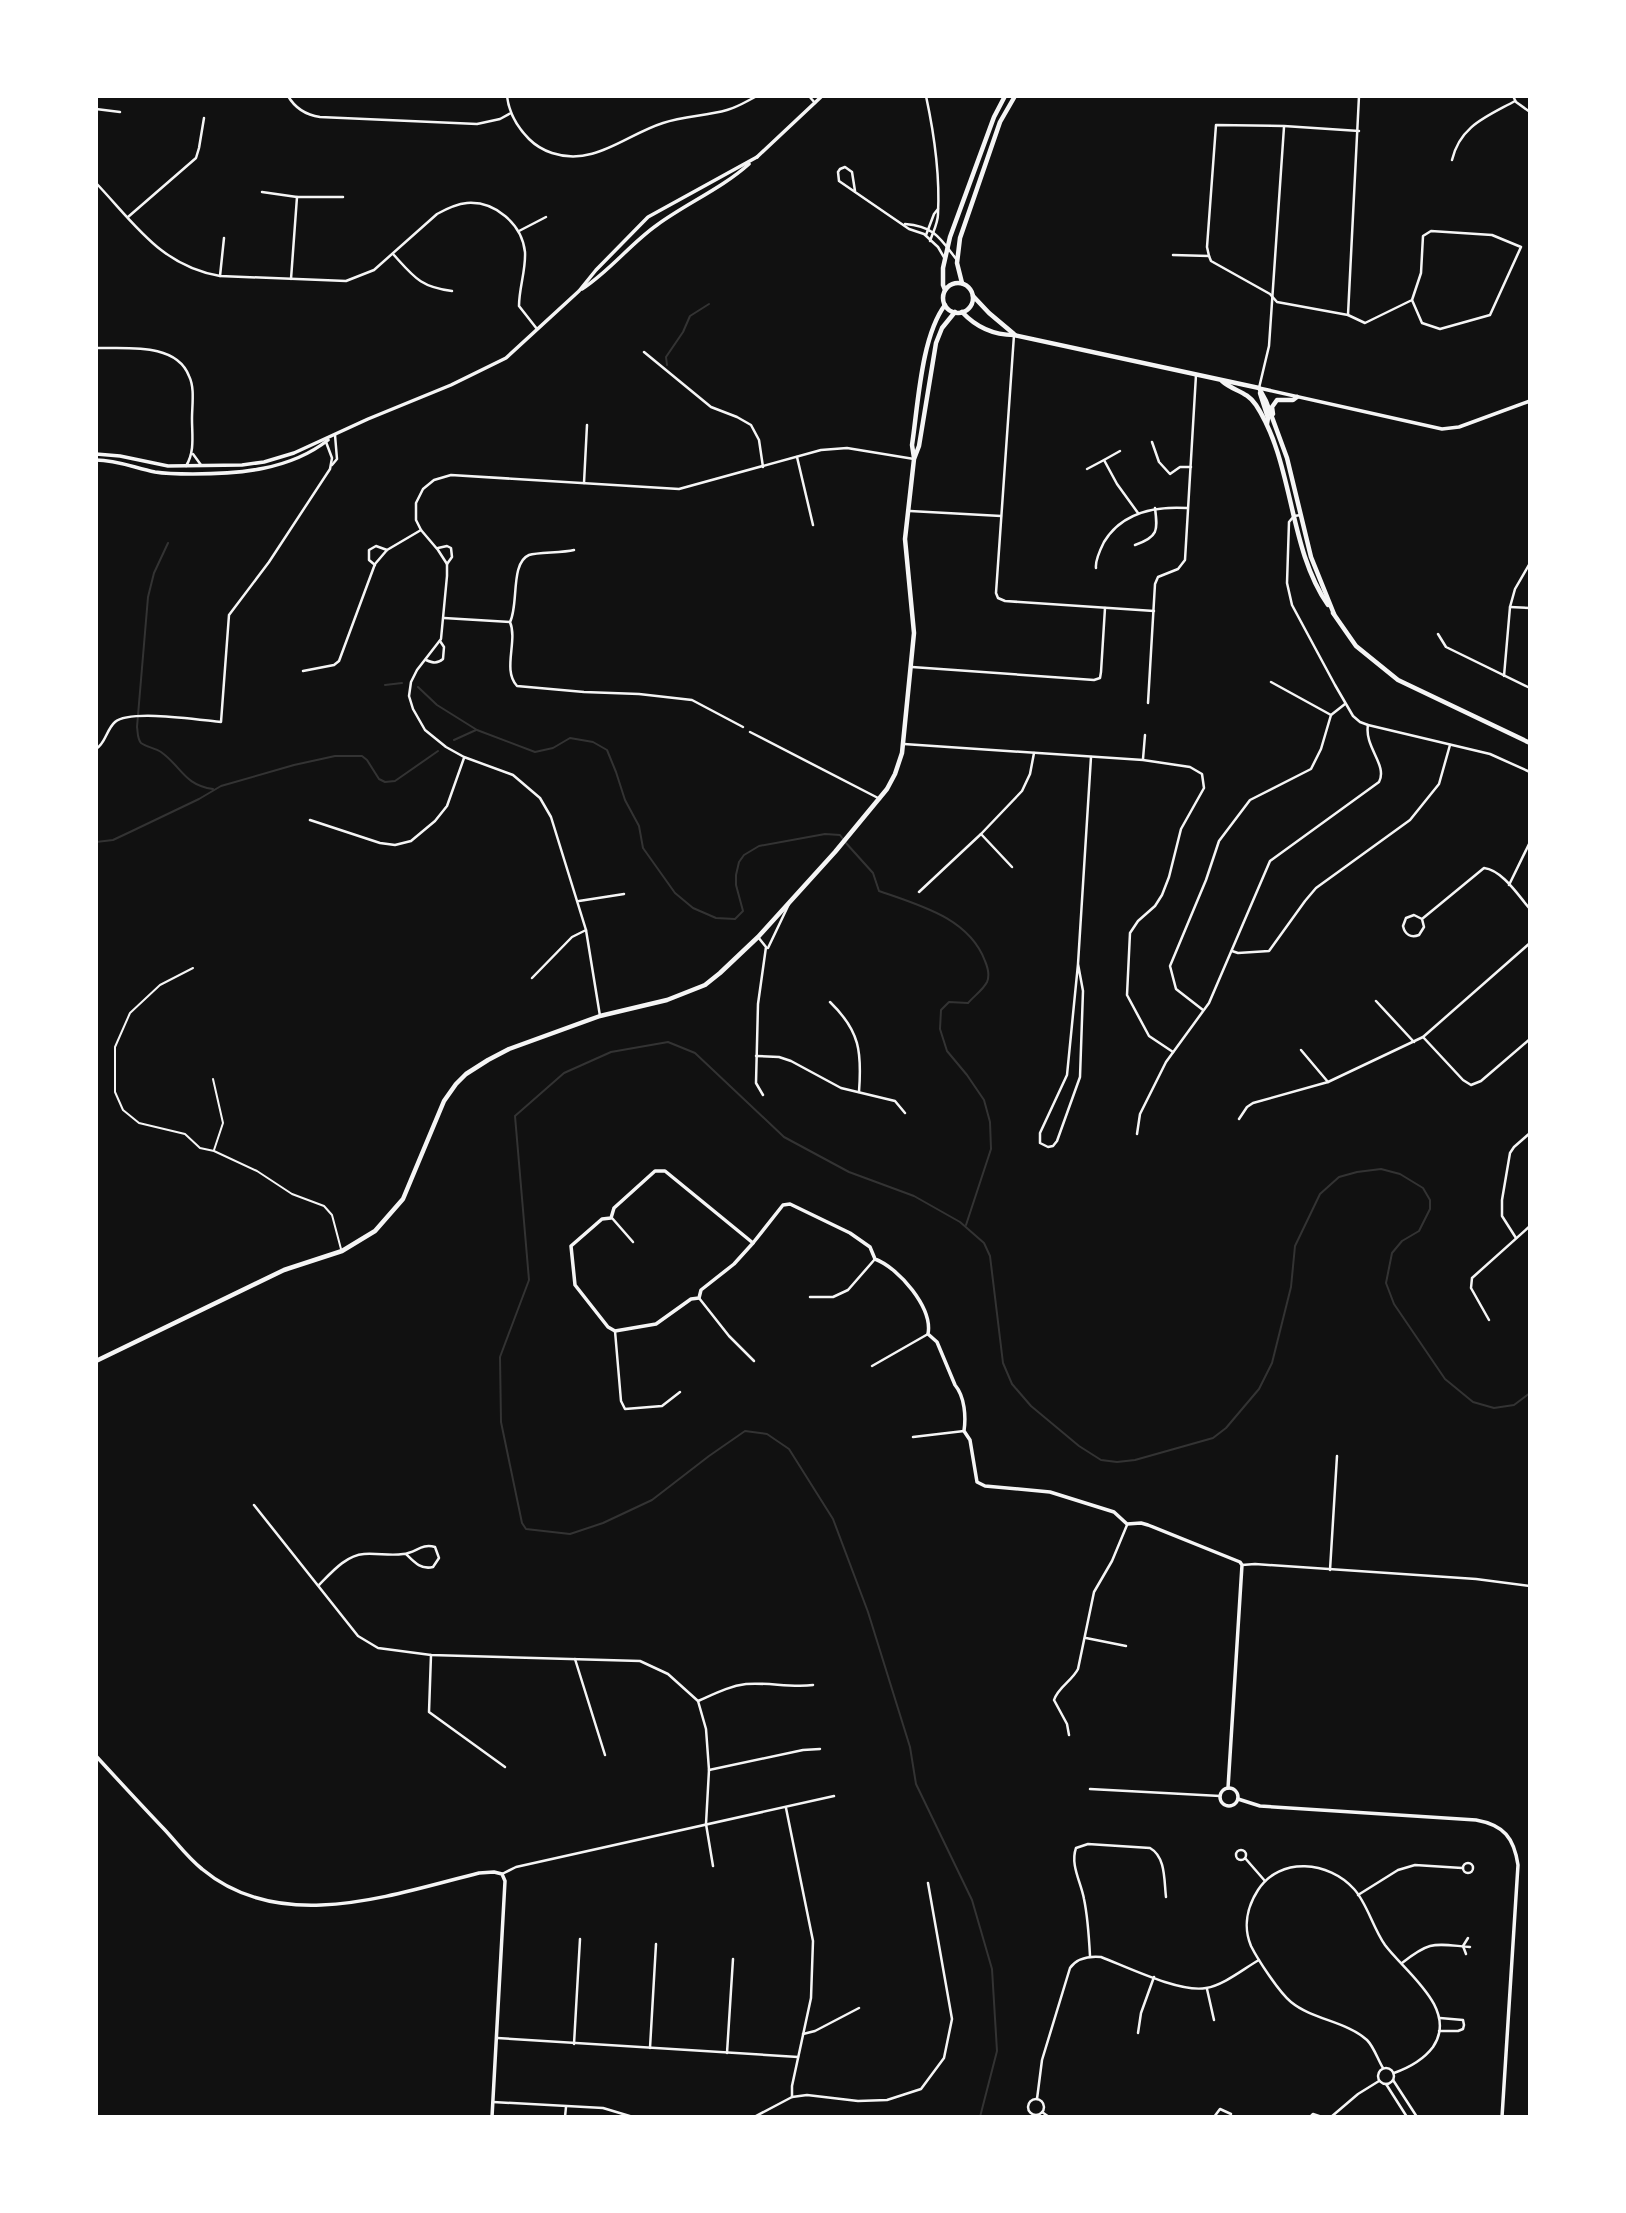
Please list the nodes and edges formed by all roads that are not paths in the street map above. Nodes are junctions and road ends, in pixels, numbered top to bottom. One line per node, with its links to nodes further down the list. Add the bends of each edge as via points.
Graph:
1 (288, 96): 15 (street, via 295,107 320,117 477,124)
2 (507, 96): 15 (street)
3 (757, 96): 15 (street, via 728,110 659,124 610,149 579,157 546,151 532,142)
4 (809, 96): 11 (street)
5 (822, 96): 11 (street)
6 (926, 96): 26 (street)
7 (1005, 96): 36 (main road)
8 (1015, 96): 41 (main road, via 997,130 962,231)
9 (1359, 96): 18 (street)
10 (1514, 98): 14 (street); 20 (street, via 1467,129)
11 (815, 103): 19 (street)
12 (96, 109): 13 (street)
13 (120, 112)
14 (1530, 112)
15 (511, 113)
16 (204, 118): 27 (street, via 196,158)
17 (1284, 126): 18 (street); 39 (street, via 1216,125); 49 (street)
18 (1359, 131): 54 (street)
19 (757, 157): 47 (street, via 731,180 655,226); 47 (street, via 648,217)
20 (1452, 160)
21 (96, 183): 27 (street)
22 (855, 191): 22 (street, via 839,181 840,169 852,172); 29 (street)
23 (262, 192): 24 (street)
24 (297, 197): 25 (street); 43 (street)
25 (343, 197)
26 (938, 209): 30 (street); 32 (street)
27 (128, 217): 42 (street, via 164,254)
28 (545, 217): 31 (street)
29 (905, 225): 30 (street); 33 (street)
30 (928, 228): 32 (street); 33 (street)
31 (519, 231): 37 (street, via 497,210 465,203 437,214); 55 (street, via 525,252 519,306)
32 (934, 232): 35 (street); 36 (street)
33 (926, 236): 35 (street)
34 (224, 238): 42 (street)
35 (930, 241): 40 (street)
36 (948, 246): 40 (main road); 41 (street)
37 (393, 254): 43 (street, via 374,270 346,281); 46 (street, via 417,281)
38 (1173, 255): 39 (street)
39 (1209, 256): 49 (street)
40 (944, 258): 45 (main road)
41 (957, 260): 44 (main road)
42 (220, 276): 43 (street)
43 (291, 279)
44 (962, 283): 45 (main road); 48 (main road)
45 (945, 290): 51 (main road)
46 (452, 291)
47 (579, 291): 55 (street)
48 (972, 296): 53 (main road); 56 (main road)
49 (1273, 298): 54 (street); 61 (street)
50 (1412, 300): 50 (street, via 1422,273 1423,236 1431,230 1492,235 1521,247 1490,315 1440,329 1422,323); 54 (street, via 1365,323)
51 (945, 305): 52 (main road); 74 (main road, via 933,329 925,363 912,445)
52 (955, 312): 53 (main road); 74 (main road, via 937,339)
53 (962, 312): 56 (main road, via 988,330)
54 (1348, 315)
55 (537, 329): 67 (street, via 489,368)
56 (1014, 335): 59 (main road); 91 (street)
57 (96, 348): 72 (street, via 161,351 184,366 192,388)
58 (644, 352): 80 (street, via 711,407 751,425 759,440)
59 (1196, 376): 60 (main road); 81 (street)
60 (1221, 380): 61 (main road); 66 (main road, via 1248,395)
61 (1259, 388): 62 (street); 64 (main road); 66 (main road)
62 (1297, 397): 63 (street, via 1442,429); 64 (main road, via 1277,400)
63 (1530, 401)
64 (1273, 418): 90 (main road)
65 (587, 425): 85 (street)
66 (1267, 427): 92 (main road)
67 (334, 436): 68 (street); 77 (street, via 337,459); 79 (street, via 264,462)
68 (326, 442): 75 (street, via 299,457 232,474 165,474); 77 (street)
69 (1152, 442): 83 (street, via 1159,462)
70 (1120, 450): 76 (street)
71 (96, 454): 78 (street)
72 (192, 454): 78 (street); 79 (street)
73 (797, 456): 74 (street, via 847,448); 80 (street); 93 (street)
74 (914, 459): 88 (main road)
75 (96, 460)
76 (1104, 460): 82 (street); 89 (street)
77 (331, 465): 128 (street, via 229,615 221,722 124,718 113,724)
78 (186, 466): 79 (street)
79 (202, 467)
80 (763, 467): 85 (street, via 679,489)
81 (1192, 467): 83 (street, via 1180,467); 87 (street)
82 (1087, 469)
83 (1170, 474): 84 (street)
84 (1175, 478)
85 (584, 483): 94 (street, via 451,475 423,489 416,503)
86 (1155, 508): 87 (street); 89 (street); 95 (street, via 1154,535)
87 (1188, 508): 106 (street, via 1185,561 1158,577)
88 (906, 511): 91 (street); 113 (main road)
89 (1138, 513): 102 (street, via 1107,539)
90 (1301, 515): 92 (street); 107 (main road, via 1311,557)
91 (1001, 516): 104 (street, via 998,597)
92 (1294, 516): 107 (main road, via 1310,572); 119 (street, via 1288,530 1288,593)
93 (813, 525)
94 (421, 530): 96 (street); 97 (street)
95 (1135, 545)
96 (436, 548): 100 (street); 100 (street, via 451,548)
97 (387, 550): 101 (street); 101 (street, via 376,546 369,550)
98 (574, 550): 109 (street, via 530,555 523,561)
99 (1530, 563): 103 (street)
100 (447, 564): 108 (street)
101 (374, 565): 114 (street, via 339,661)
102 (1096, 568)
103 (1510, 607): 105 (street); 115 (street)
104 (1105, 608): 106 (street); 113 (street, via 1101,672 1094,680)
105 (1530, 608)
106 (1154, 611): 118 (street)
107 (1334, 614): 125 (main road, via 1356,646 1398,680)
108 (444, 618): 109 (street); 111 (street)
109 (510, 622): 122 (street, via 510,676 517,686 692,700)
110 (1438, 634): 115 (street, via 1446,647)
111 (440, 641): 112 (street); 112 (street, via 443,659)
112 (426, 660): 130 (street, via 411,682 413,709 425,730)
113 (912, 667): 126 (main road)
114 (303, 671)
115 (1504, 676): 117 (street)
116 (1271, 682): 120 (street)
117 (1530, 688)
118 (1148, 703)
119 (1345, 704): 120 (street); 121 (street)
120 (1331, 715): 156 (street, via 1311,769 1250,800 1219,841 1170,966 1176,989)
121 (1368, 725): 127 (street); 149 (street, via 1369,745 1382,769 1379,782 1273,858)
122 (743, 727)
123 (750, 732): 134 (street)
124 (1145, 734): 132 (street)
125 (1530, 743)
126 (904, 744): 129 (street); 134 (main road, via 895,774)
127 (1450, 744): 133 (street, via 1502,758); 149 (street, via 1439,784 1410,820 1316,888 1269,951)
128 (96, 749)
129 (1034, 753): 131 (street); 136 (street, via 1022,791)
130 (464, 757): 135 (street, via 447,806 411,841 380,843); 143 (street, via 513,775 540,798 551,817)
131 (1091, 757): 132 (street); 151 (street)
132 (1143, 760): 162 (street, via 1199,771 1205,788 1181,829 1162,895 1130,933 1127,995 1149,1036)
133 (1530, 772)
134 (880, 799): 142 (main road)
135 (310, 820)
136 (981, 834): 138 (street); 140 (street)
137 (1530, 842): 139 (street)
138 (1012, 867)
139 (1509, 885): 144 (street); 145 (street, via 1488,867)
140 (919, 891)
141 (624, 894): 143 (street)
142 (792, 898): 147 (main road); 150 (street)
143 (577, 901): 146 (street)
144 (1530, 909)
145 (1422, 919): 145 (street, via 1410,915 1403,922 1404,930 1410,936 1419,935 1424,928)
146 (586, 930): 153 (street, via 572,937); 157 (street)
147 (758, 937): 150 (street); 157 (main road, via 705,985 667,1000)
148 (1530, 943): 158 (street)
149 (1233, 950): 156 (street)
150 (766, 951): 163 (street)
151 (1078, 964): 151 (street, via 1083,991 1080,1077 1057,1141 1048,1147 1040,1143 1040,1133 1067,1075)
152 (193, 968): 172 (lane, via 160,985 130,1013 115,1047 115,1093 123,1110 139,1123 185,1134 200,1148)
153 (532, 978)
154 (1376, 1001): 160 (street)
155 (830, 1002): 166 (street, via 857,1039)
156 (1203, 1010): 162 (street)
157 (600, 1016): 178 (main road, via 509,1049 466,1074 444,1101 403,1199 375,1231)
158 (1423, 1037): 159 (street, via 1471,1085); 160 (street)
159 (1530, 1040)
160 (1414, 1042): 165 (street)
161 (1301, 1049): 165 (street)
162 (1173, 1052): 171 (street, via 1140,1114)
163 (756, 1056): 166 (street, via 791,1061 841,1088); 167 (street, via 756,1083)
164 (213, 1079): 172 (lane, via 223,1122)
165 (1328, 1082): 169 (street, via 1252,1103)
166 (859, 1092): 168 (street, via 895,1101)
167 (762, 1095)
168 (905, 1113)
169 (1239, 1119)
170 (1530, 1132): 175 (street, via 1510,1153 1502,1200 1502,1216)
171 (1137, 1134)
172 (214, 1151): 178 (lane, via 292,1194 324,1206 332,1215)
173 (611, 1218): 176 (street); 177 (street, via 614,1208 655,1171 665,1171); 183 (street, via 602,1219 573,1243 570,1253 575,1284)
174 (1530, 1226): 175 (street)
175 (1516, 1238): 182 (street, via 1472,1278 1471,1288)
176 (633, 1242)
177 (753, 1243): 179 (street, via 783,1205 790,1204 850,1233 870,1247); 181 (street, via 701,1290)
178 (342, 1251): 185 (main road, via 284,1270)
179 (875, 1259): 180 (street, via 848,1290 833,1297); 184 (street, via 909,1284 930,1324)
180 (810, 1297)
181 (699, 1298): 183 (street, via 656,1324); 186 (street)
182 (1489, 1320)
183 (615, 1331): 188 (street, via 625,1409 662,1406)
184 (928, 1334): 187 (street); 189 (street, via 937,1342 959,1390)
185 (96, 1361)
186 (754, 1361)
187 (872, 1366)
188 (680, 1391)
189 (964, 1431): 190 (street); 193 (street, via 970,1440 976,1482 1050,1492 1114,1512)
190 (913, 1437)
191 (1337, 1456): 196 (street)
192 (254, 1506): 197 (street)
193 (1128, 1524): 195 (street, via 1148,1525 1237,1559); 199 (street, via 1094,1592)
194 (406, 1555): 194 (street, via 427,1568 439,1558 435,1547 429,1545); 197 (street, via 353,1556)
195 (1242, 1565): 196 (street); 211 (street)
196 (1330, 1570): 198 (street)
197 (319, 1585): 201 (street, via 358,1636 378,1648)
198 (1530, 1586)
199 (1086, 1638): 200 (street); 205 (street, via 1078,1669 1054,1699)
200 (1126, 1646)
201 (431, 1654): 202 (street); 209 (street, via 429,1712)
202 (575, 1659): 204 (street, via 640,1661 668,1674); 207 (street)
203 (813, 1685): 204 (street, via 730,1686)
204 (698, 1701): 210 (street)
205 (1069, 1735)
206 (820, 1749): 210 (street)
207 (606, 1755)
208 (96, 1756): 221 (street, via 200,1868 257,1898 315,1906 380,1897 479,1873)
209 (505, 1767)
210 (709, 1770): 217 (street)
211 (1228, 1788): 214 (street); 215 (street, via 1236,1791)
212 (1090, 1789): 214 (street)
213 (834, 1796): 216 (street)
214 (1220, 1796): 215 (street, via 1226,1805)
215 (1238, 1799): 272 (street, via 1260,1806 1476,1821 1506,1833 1518,1865)
216 (786, 1807): 217 (street); 243 (street, via 813,1941 811,1998)
217 (706, 1824): 219 (street); 221 (street)
218 (1245, 1858): 222 (street)
219 (713, 1866)
220 (1462, 1868): 224 (street, via 1415,1865)
221 (502, 1874): 244 (street)
222 (1265, 1881): 224 (street, via 1292,1867 1308,1865 1334,1872); 234 (street, via 1248,1910 1250,1943)
223 (928, 1883): 254 (street, via 953,2019 944,2057 921,2089 887,2100)
224 (1358, 1895): 235 (street, via 1375,1929)
225 (1166, 1897): 232 (street, via 1156,1851 1088,1844 1076,1848 1073,1856 1084,1894)
226 (1468, 1938): 229 (street)
227 (580, 1939): 245 (street)
228 (656, 1944): 246 (street)
229 (1462, 1946): 230 (street); 231 (street); 235 (street, via 1432,1944)
230 (1470, 1947)
231 (1466, 1954)
232 (1090, 1956): 236 (street); 255 (street, via 1070,1968 1042,2060)
233 (733, 1959): 247 (street)
234 (1259, 1960): 237 (street); 249 (street, via 1291,2002 1369,2042)
235 (1402, 1964): 239 (street, via 1436,2006)
236 (1154, 1977): 237 (street, via 1188,1989); 242 (street, via 1140,2013)
237 (1207, 1988): 240 (street)
238 (859, 2008): 243 (street)
239 (1440, 2018): 241 (street); 241 (street, via 1461,2019 1464,2025 1458,2031)
240 (1214, 2020)
241 (1440, 2031): 250 (street, via 1430,2051)
242 (1138, 2033)
243 (803, 2034): 248 (street)
244 (496, 2038): 245 (street); 256 (street)
245 (574, 2044): 246 (street)
246 (650, 2048): 247 (street)
247 (727, 2053): 248 (street)
248 (798, 2057): 254 (street)
249 (1383, 2068): 250 (street); 252 (street)
250 (1394, 2073): 251 (street)
251 (1393, 2080): 253 (street); 271 (street)
252 (1379, 2081): 253 (street); 269 (street)
253 (1386, 2084): 270 (street)
254 (792, 2098): 263 (street)
255 (1037, 2099): 258 (street, via 1043,2104); 259 (street, via 1029,2102)
256 (493, 2102): 257 (street); 260 (street)
257 (566, 2107): 261 (street); 262 (street, via 604,2108)
258 (1042, 2112): 259 (street); 264 (street)
259 (1030, 2115)
260 (492, 2117)
261 (565, 2117)
262 (633, 2117)
263 (754, 2117)
264 (1049, 2117)
265 (1214, 2117): 266 (street, via 1220,2109 1231,2113)
266 (1230, 2117)
267 (1310, 2117): 268 (street)
268 (1322, 2117)
269 (1331, 2117)
270 (1408, 2117)
271 (1417, 2117)
272 (1502, 2117)

